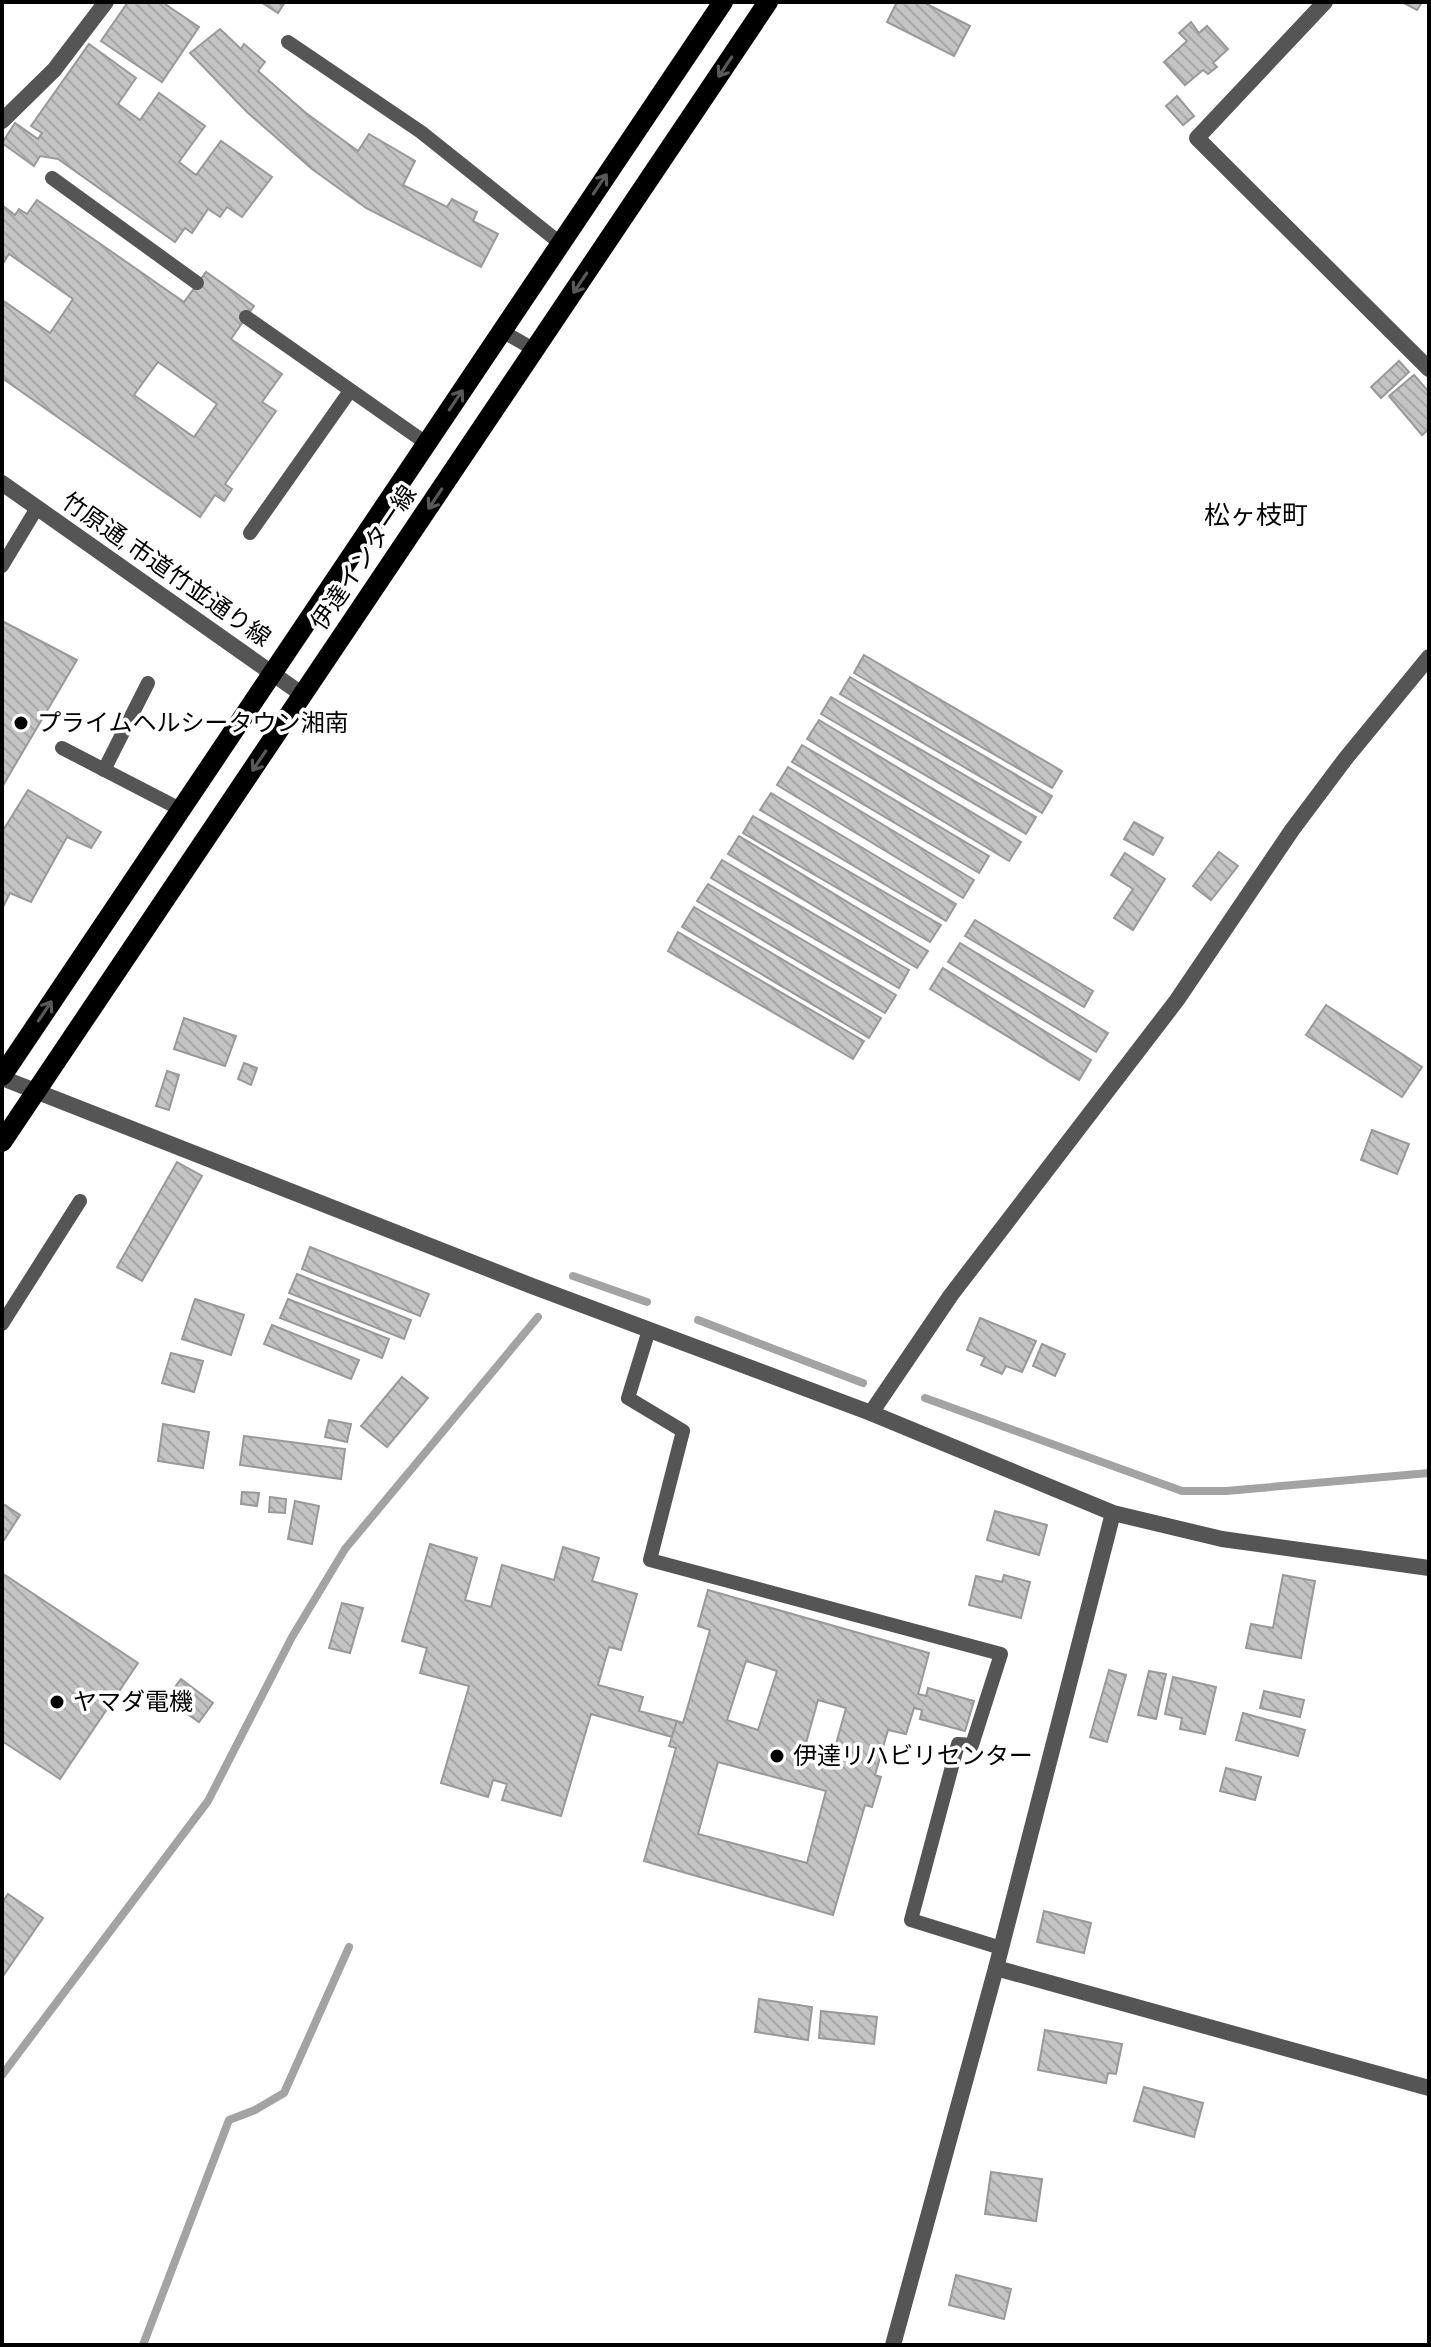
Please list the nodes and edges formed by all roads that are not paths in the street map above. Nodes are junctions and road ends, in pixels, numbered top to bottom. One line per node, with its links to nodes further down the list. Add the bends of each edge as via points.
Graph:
1 (106, 2): 6 (street, via 54,70)
2 (723, 2): 8 (main road, 伊達インター線, one-way to 2)
3 (768, 2): 12 (main road, 伊達インター線, one-way to 12)
4 (1325, 2): 13 (street, via 1197,138)
5 (288, 42): 8 (lane, via 421,132)
6 (2, 121)
7 (52, 178): 9 (lane)
8 (560, 243): 11 (main road, 伊達インター線)
9 (197, 283)
10 (246, 317): 14 (lane)
11 (502, 331): 12 (lane); 15 (main road, 伊達インター線, one-way to 11)
12 (535, 350): 23 (main road, 伊達インター線, one-way to 23)
13 (1429, 369)
14 (350, 391): 15 (lane); 18 (lane)
15 (426, 443): 21 (main road, 伊達インター線)
16 (2, 483): 17 (street, 竹原通, 市道竹並通り線)
17 (37, 508): 19 (lane); 21 (street, 竹原通, 市道竹並通り線)
18 (250, 533)
19 (2, 566)
20 (1429, 657): 33 (street, via 1292,830 1177,1000 951,1295)
21 (271, 675): 23 (street, 竹原通, 市道竹並通り線); 26 (main road, 伊達インター線)
22 (148, 683): 25 (lane)
23 (303, 695): 28 (main road, 伊達インター線, one-way to 28)
24 (62, 748): 25 (lane)
25 (104, 770): 26 (lane)
26 (180, 809): 27 (main road, 伊達インター線, one-way to 26)
27 (2, 1077): 28 (street)
28 (36, 1093): 29 (main road, 伊達インター線); 32 (street)
29 (2, 1142)
30 (80, 1201): 31 (lane)
31 (2, 1324)
32 (649, 1330): 33 (street); 36 (lane, via 628,1398 683,1431 650,1560 1001,1654 972,1745 958,1744 911,1920)
33 (871, 1413): 34 (street)
34 (1113, 1513): 35 (street, via 1222,1539); 36 (street)
35 (1429, 1568)
36 (1001, 1948): 37 (street)
37 (996, 1968): 38 (street); 39 (street)
38 (1429, 2088)
39 (893, 2345)

